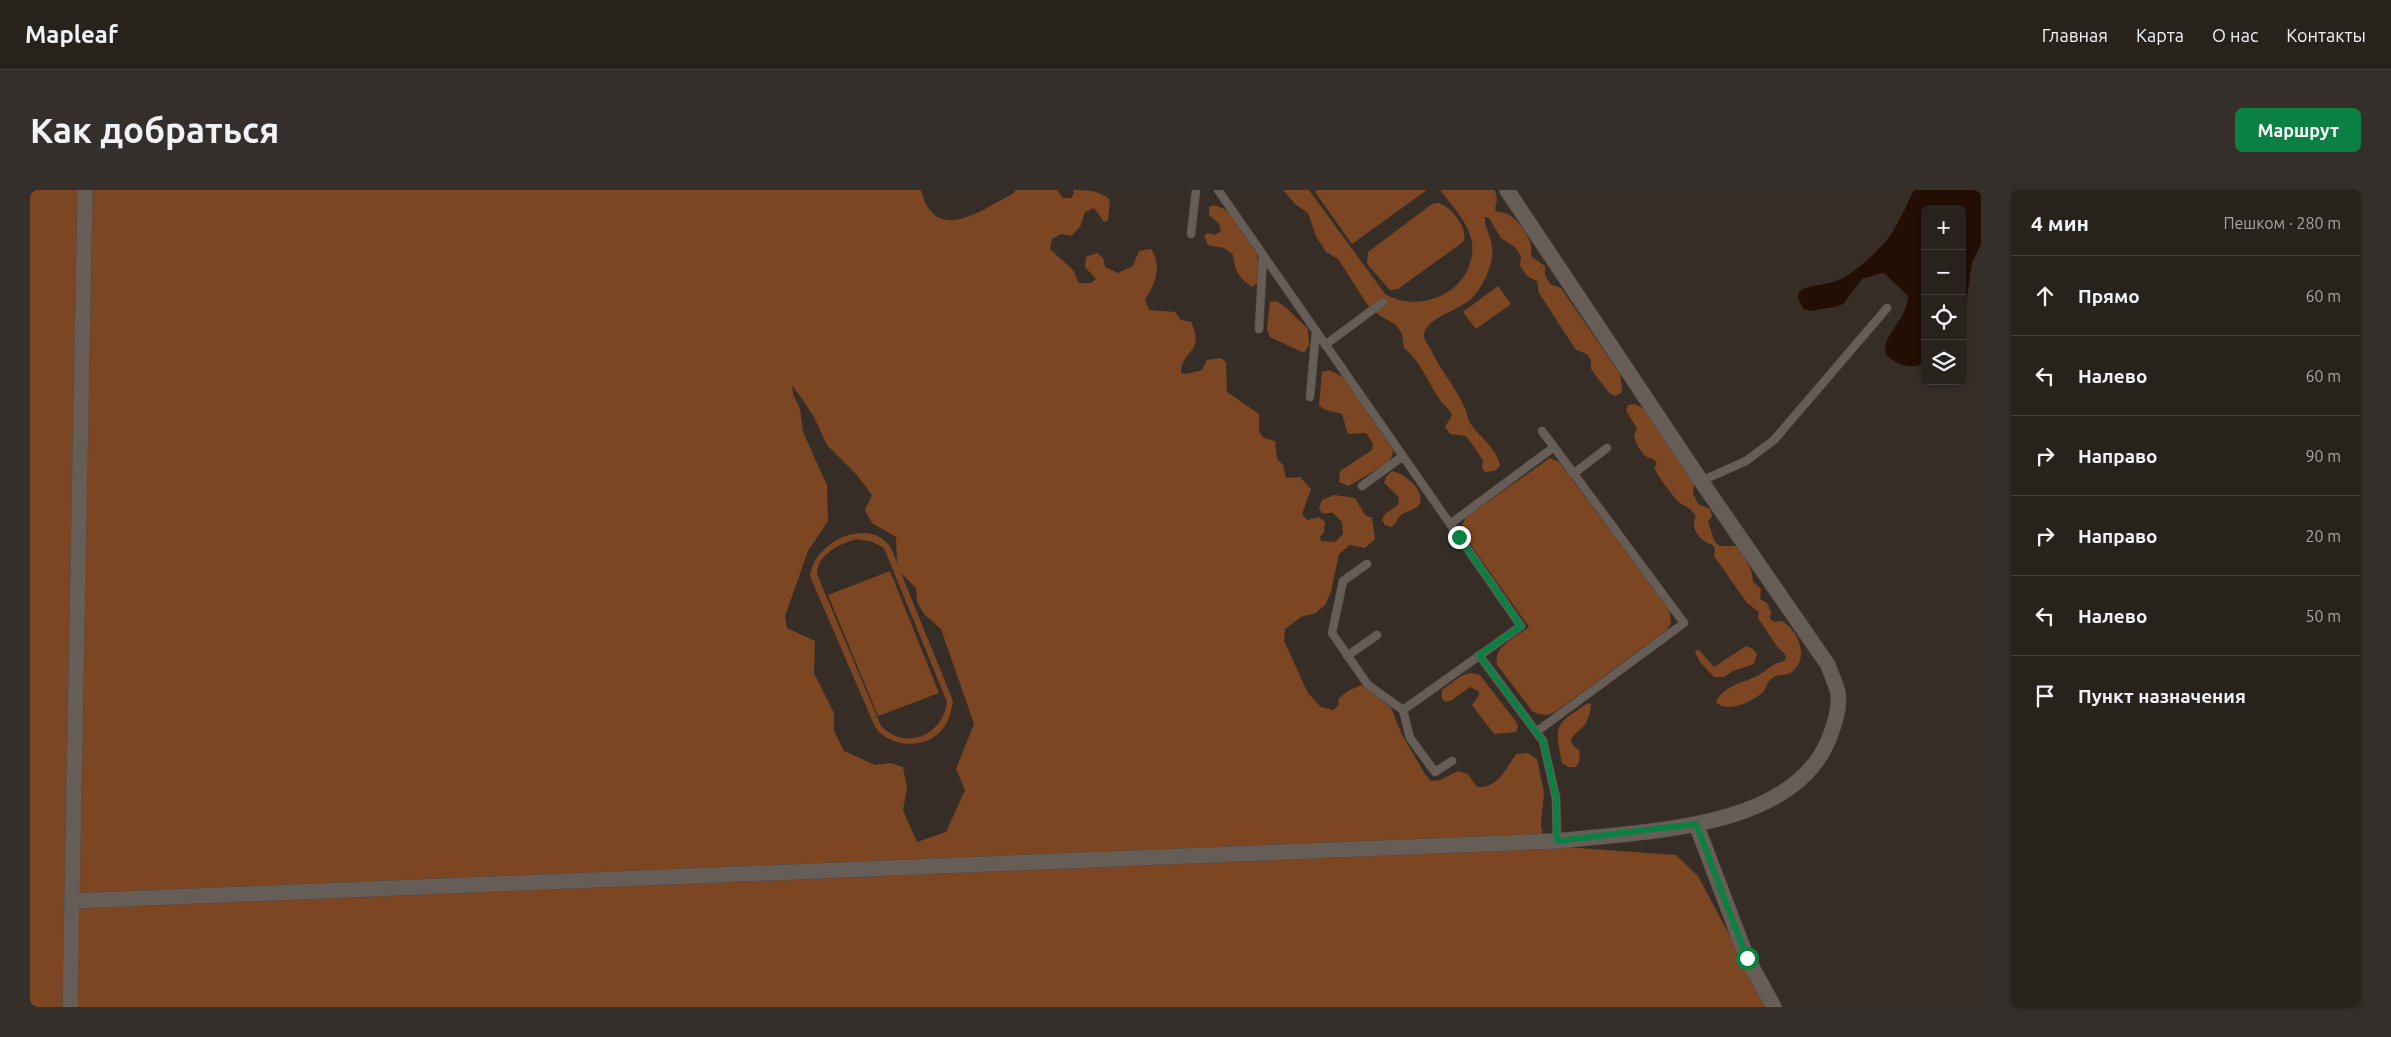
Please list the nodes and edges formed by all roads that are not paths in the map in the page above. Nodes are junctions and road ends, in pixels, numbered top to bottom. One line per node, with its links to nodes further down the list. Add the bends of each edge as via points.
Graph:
1 (85, 190): 30 (street)
2 (1196, 190): 5 (lane)
3 (1218, 190): 6 (lane)
4 (1507, 190): 18 (street)
5 (1191, 234)
6 (1263, 255): 9 (lane); 10 (lane)
7 (1383, 302): 11 (lane)
8 (1887, 308): 18 (lane, via 1774,440 1746,461)
9 (1258, 329)
10 (1316, 331): 11 (lane); 12 (lane)
11 (1325, 345): 16 (lane)
12 (1310, 397)
13 (1542, 432): 14 (lane)
14 (1554, 447): 17 (lane); 20 (lane)
15 (1607, 448): 17 (lane)
16 (1403, 456): 19 (lane); 20 (lane)
17 (1573, 474): 26 (lane, via 1684,623)
18 (1701, 481): 28 (street, via 1828,664 1838,694 1836,722 1824,752 1807,775 1778,797 1748,810)
19 (1362, 486)
20 (1450, 524): 23 (lane, via 1521,626)
21 (1367, 564): 24 (lane, via 1343,581 1332,633)
22 (1378, 634): 24 (lane)
23 (1479, 655): 25 (lane); 26 (lane)
24 (1347, 656): 25 (lane, via 1368,685)
25 (1403, 710): 27 (lane, via 1410,738 1435,772)
26 (1536, 732): 29 (lane, via 1543,741 1556,798)
27 (1452, 761)
28 (1696, 824): 29 (street); 32 (street, via 1747,958)
29 (1557, 841): 30 (street)
30 (73, 900): 31 (street)
31 (70, 1007)
32 (1774, 1007)

